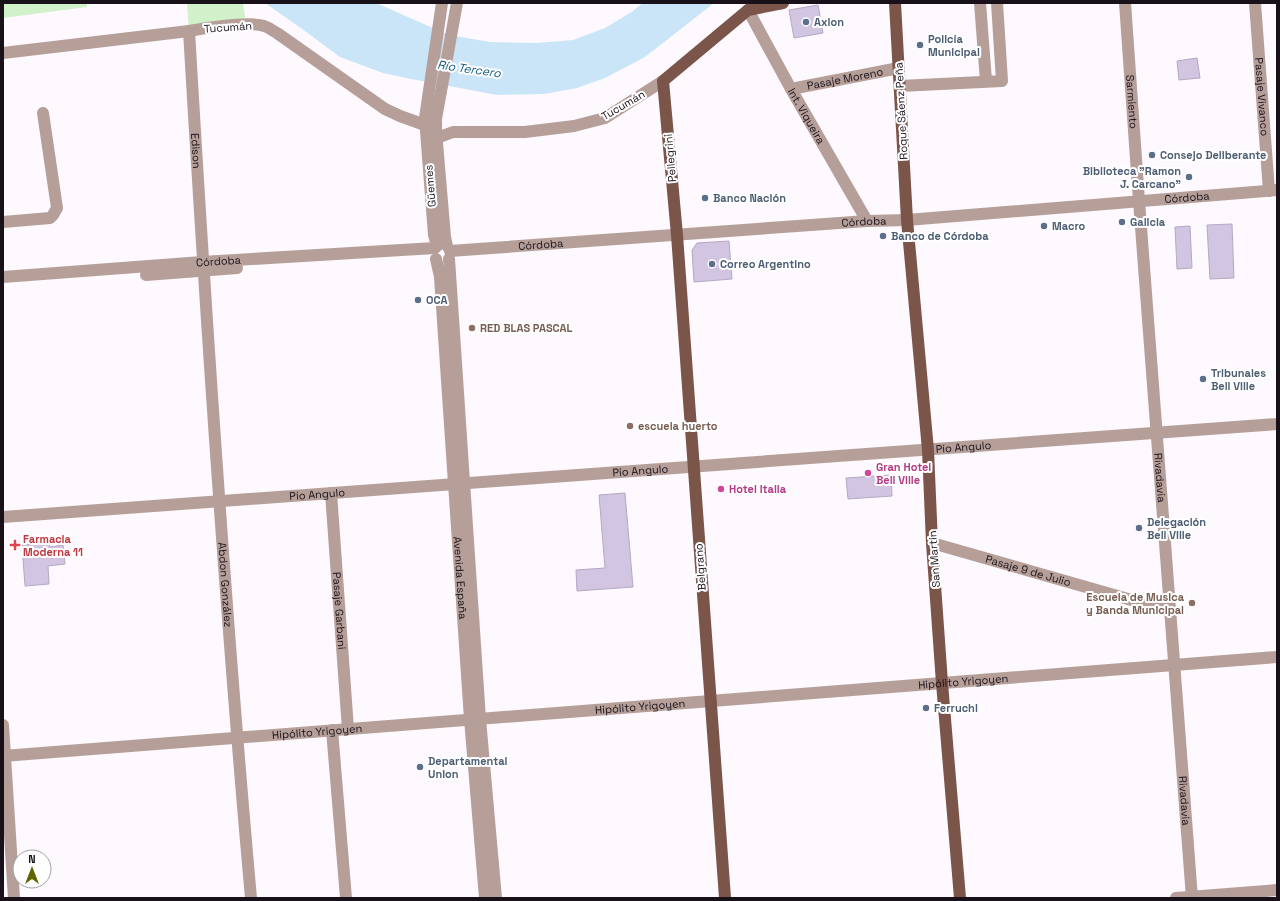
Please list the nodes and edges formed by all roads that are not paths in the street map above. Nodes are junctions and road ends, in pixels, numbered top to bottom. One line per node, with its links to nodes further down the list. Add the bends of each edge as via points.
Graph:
1 (442, 3): 18 (street, via 425,118)
2 (457, 3): 18 (street)
3 (783, 3): 9 (main road, Tucumán)
4 (895, 3): 12 (main road, Roque Sáenz Peña)
5 (980, 3): 14 (street)
6 (997, 3): 14 (street, via 1002,81)
7 (1125, 3): 20 (street, Sarmiento)
8 (1255, 3): 19 (street, Pasaje Vivanco)
9 (746, 6): 13 (main road, Tucumán); 16 (street, Int. Viqueira)
10 (189, 31): 11 (street, Tucumán); 18 (street, Tucumán, via 254,24 265,26 385,109); 26 (street, Edison)
11 (3, 53)
12 (899, 68): 15 (main road, Roque Sáenz Peña); 16 (street, Pasaje Moreno)
13 (663, 81): 18 (street, Tucumán, via 605,118 574,126 525,132); 24 (main road, Pellegrini)
14 (986, 81): 15 (street)
15 (900, 86): 21 (main road, Roque Sáenz Peña)
16 (791, 89): 22 (street, Int. Viqueira)
17 (43, 114): 23 (street, via 57,208 50,218)
18 (432, 131): 25 (street, Güemes, via 445,237); 25 (street, Güemes, via 434,235)
19 (1273, 190): 20 (street, Córdoba)
20 (1139, 201): 21 (street, Córdoba); 30 (street, Rivadavia)
21 (907, 220): 22 (street, Córdoba); 31 (main road, San Martín)
22 (867, 221): 24 (street, Córdoba)
23 (3, 222)
24 (677, 235): 25 (street, Córdoba); 32 (main road, Belgrano)
25 (441, 252): 26 (street, Córdoba); 33 (street, Avenida España)
26 (203, 267): 27 (street, Córdoba); 28 (street, Córdoba); 35 (street, Abdon González)
27 (3, 277)
28 (3, 285)
29 (1277, 424): 30 (street, Pío Angulo)
30 (1156, 433): 31 (street, Pío Angulo); 38 (street, Rivadavia)
31 (928, 450): 32 (street, Pío Angulo); 37 (main road, San Martín)
32 (693, 467): 33 (street, Pío Angulo); 42 (main road, Belgrano)
33 (459, 484): 34 (street, Pío Angulo); 43 (street, Avenida España)
34 (330, 493): 35 (street, Pío Angulo); 45 (street, Pasaje Garbani)
35 (220, 501): 36 (street, Pío Angulo); 47 (street, Abdon González)
36 (3, 517)
37 (932, 543): 38 (street, Pasaje 9 de Julio); 41 (main road, San Martín)
38 (1170, 611): 40 (street, Rivadavia)
39 (1277, 657): 40 (street, Hipólito Yrigoyen)
40 (1174, 665): 41 (street, Hipólito Yrigoyen); 51 (street, Rivadavia)
41 (942, 683): 42 (street, Hipólito Yrigoyen); 58 (main road, San Martín)
42 (710, 701): 43 (street, Hipólito Yrigoyen); 57 (main road, Belgrano)
43 (475, 719): 45 (street, Hipólito Yrigoyen); 55 (street, Avenida España); 56 (street, Avenida España)
44 (3, 725): 48 (street)
45 (348, 729): 46 (street, Hipólito Yrigoyen)
46 (332, 730): 47 (street, Hipólito Yrigoyen); 54 (street)
47 (237, 738): 48 (street, Hipólito Yrigoyen); 53 (street, Abdon González)
48 (4, 756): 49 (street)
49 (8, 875): 52 (street)
50 (1277, 890): 51 (street)
51 (1191, 897): 59 (street)
52 (14, 898)
53 (251, 898)
54 (346, 898)
55 (485, 898)
56 (496, 898)
57 (725, 898)
58 (960, 898)
59 (1176, 898)

